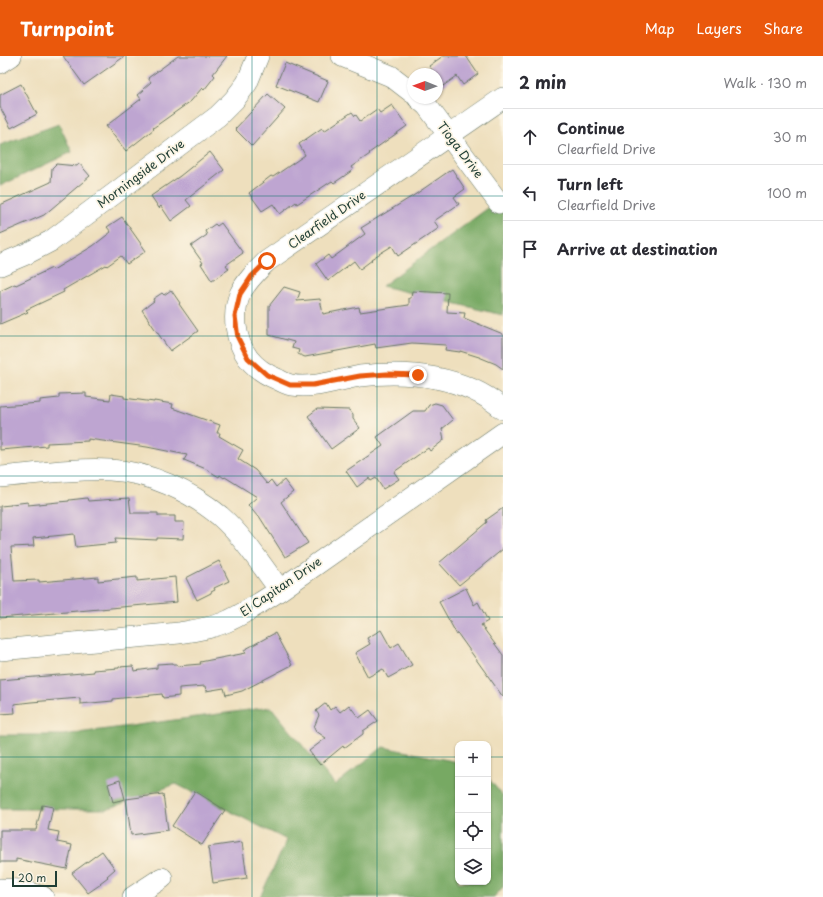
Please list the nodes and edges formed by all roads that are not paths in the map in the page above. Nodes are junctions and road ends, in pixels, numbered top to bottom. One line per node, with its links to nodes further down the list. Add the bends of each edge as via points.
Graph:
1 (11, 56): 4 (street)
2 (258, 56): 10 (street, Morningside Drive, via 247,83 234,100 203,128 51,241)
3 (342, 56): 5 (street, via 391,76)
4 (0, 63)
5 (407, 88)
6 (503, 98): 8 (street, Clearfield Drive)
7 (425, 104): 8 (street, Tioga Drive)
8 (449, 135): 9 (street, Tioga Drive); 11 (street, Clearfield Drive, via 267,261 252,276 240,294 235,316 238,338 248,358 267,375 290,385 313,385 360,376 418,375 448,380 472,389)
9 (499, 203)
10 (0, 266)
11 (503, 409)
12 (503, 433): 14 (street, El Capitan Drive)
13 (0, 477): 14 (street, via 110,470 130,472 154,479 200,501 221,517 237,533)
14 (280, 590): 15 (street, El Capitan Drive, via 229,621 205,629)
15 (0, 650)
16 (162, 878): 19 (street)
17 (0, 890): 18 (street, via 21,890)
18 (43, 897)
19 (133, 897)

